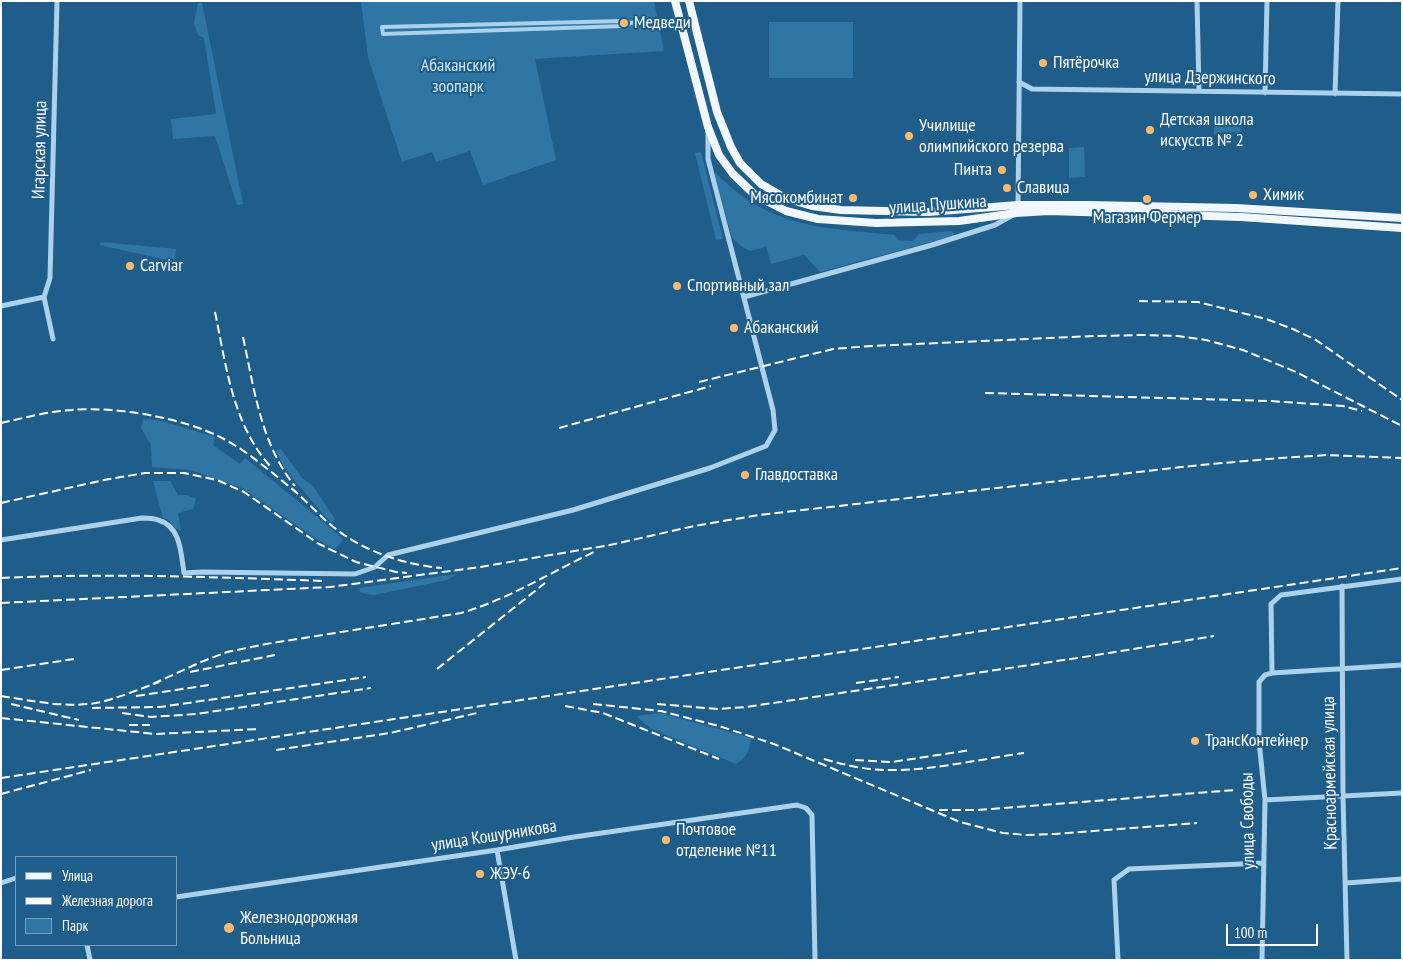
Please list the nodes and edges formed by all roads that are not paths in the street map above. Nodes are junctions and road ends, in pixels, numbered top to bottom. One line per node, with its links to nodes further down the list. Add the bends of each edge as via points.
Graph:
1 (57, 1): 20 (street, Игарская улица, via 50,278)
2 (675, 1): 15 (main road, улица Пушкина)
3 (688, 1): 16 (main road, улица Пушкина, via 722,129 740,163 760,184 785,198 841,210)
4 (1020, 1): 10 (street)
5 (1197, 1): 11 (street)
6 (1267, 1): 12 (street)
7 (1338, 1): 13 (street)
8 (646, 21): 9 (street)
9 (631, 23): 9 (street, via 622,21 382,27 383,34 624,26)
10 (1019, 82): 11 (street, улица Дзержинского, via 1032,89); 16 (street)
11 (1199, 91): 12 (street, улица Дзержинского)
12 (1265, 93): 13 (street, улица Дзержинского)
13 (1335, 94): 14 (street, улица Дзержинского)
14 (1402, 94)
15 (708, 127): 16 (main road, улица Пушкина, via 719,155 733,174 754,195 786,211 818,219 876,224 960,221); 19 (street, via 708,159)
16 (1017, 209): 17 (main road, улица Пушкина, via 1088,205 1236,208); 18 (main road, улица Пушкина, via 1241,217); 19 (street, via 996,225)
17 (1402, 218)
18 (1402, 228)
19 (744, 297): 23 (street, via 773,410 775,430 766,446 710,468 573,510 388,555 375,567 355,574 184,573 179,542 172,528 159,520 142,518)
20 (44, 298): 21 (street); 22 (street, Игарская улица)
21 (1, 306)
22 (53, 340)
23 (1, 540)
24 (1402, 580): 25 (street)
25 (1342, 586): 27 (street, Красноармейская улица); 28 (street, via 1281,595 1271,604)
26 (1402, 665): 27 (street)
27 (1342, 668): 28 (street); 30 (street, Красноармейская улица)
28 (1272, 673): 31 (street, улица Свободы, via 1259,682 1259,741)
29 (1402, 793): 30 (street)
30 (1343, 796): 31 (street); 36 (street, Красноармейская улица)
31 (1265, 800): 33 (street, улица Свободы)
32 (497, 850): 38 (street, улица Кошурникова); 41 (street); 42 (street, улица Кошурникова, via 780,806 806,808 812,815)
33 (1263, 863): 43 (street, via 1129,869 1114,880); 44 (street, улица Свободы)
34 (15, 878): 37 (street)
35 (1402, 879): 36 (street)
36 (1346, 883): 45 (street, Красноармейская улица)
37 (1, 884)
38 (178, 897)
39 (87, 946): 40 (street)
40 (90, 960)
41 (516, 960)
42 (815, 960)
43 (1118, 960)
44 (1262, 960)
45 (1347, 960)

